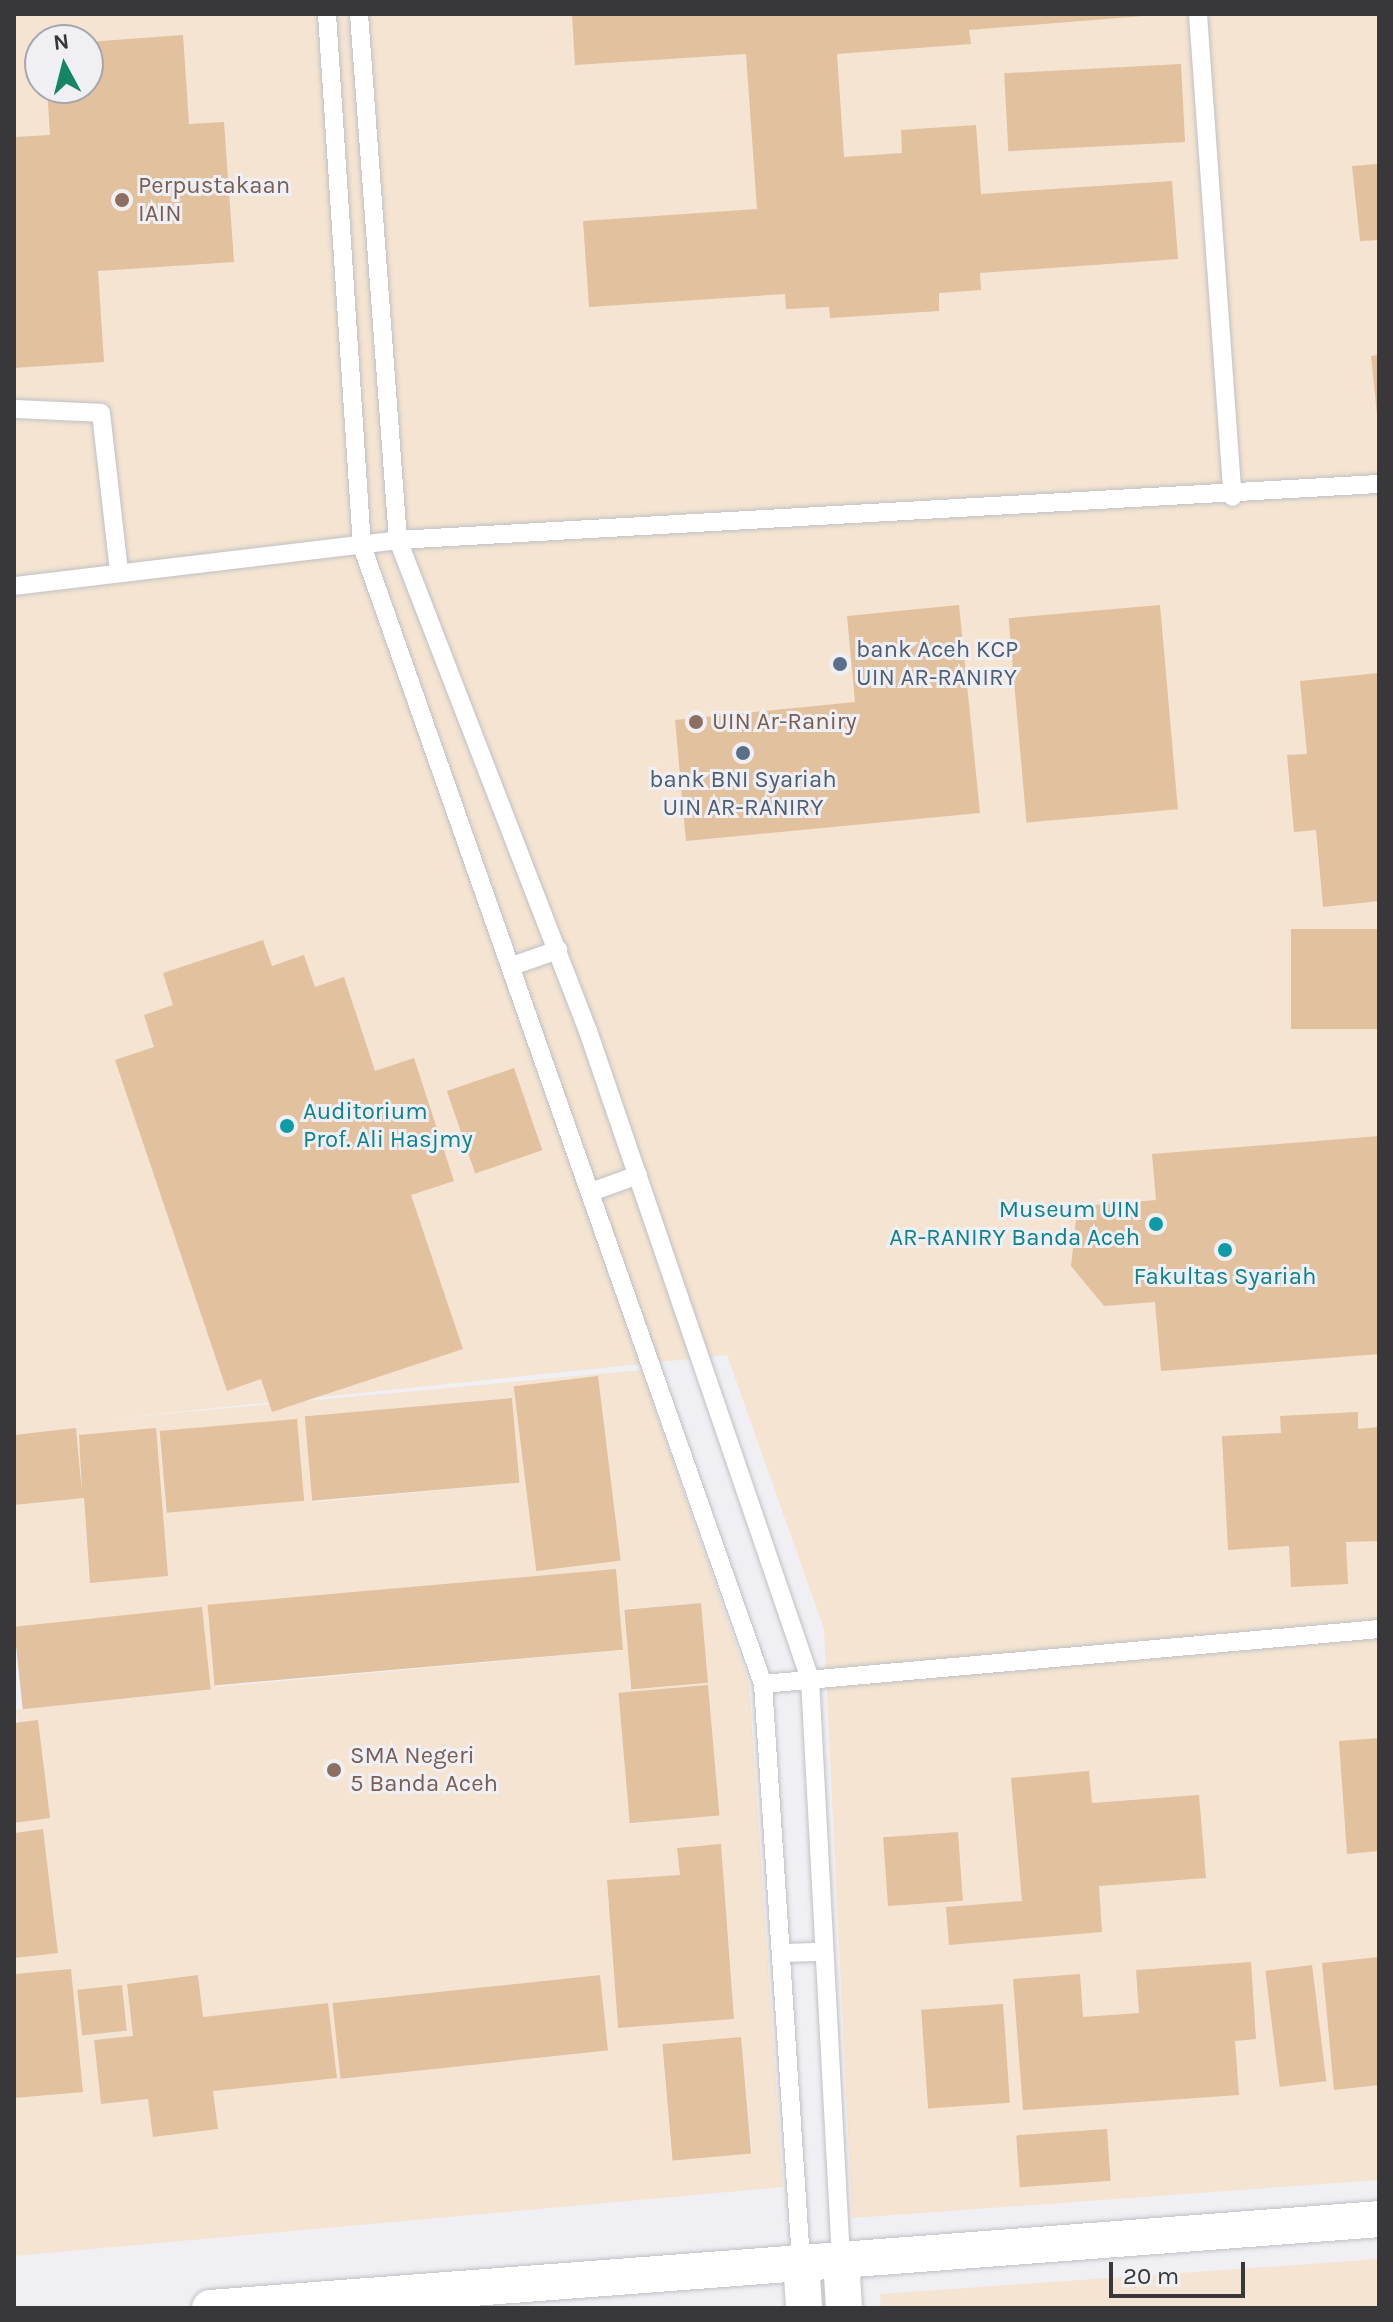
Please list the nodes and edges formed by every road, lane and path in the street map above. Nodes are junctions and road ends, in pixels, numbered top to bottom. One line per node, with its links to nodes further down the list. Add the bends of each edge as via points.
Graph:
1 (327, 14): 8 (lane)
2 (359, 14): 7 (lane)
3 (1198, 14): 6 (lane)
4 (14, 409): 9 (lane, via 101,413)
5 (1379, 484): 6 (lane)
6 (1233, 497): 7 (lane)
7 (398, 540): 8 (lane); 11 (lane)
8 (362, 546): 9 (lane); 12 (lane)
9 (119, 572): 10 (lane)
10 (14, 586)
11 (558, 950): 12 (lane); 13 (lane)
12 (515, 965): 14 (lane)
13 (638, 1175): 14 (lane); 16 (lane)
14 (591, 1192): 17 (lane)
15 (1379, 1629): 16 (lane)
16 (810, 1679): 17 (lane); 18 (lane)
17 (763, 1684): 19 (lane)
18 (822, 1952): 19 (lane); 21 (lane)
19 (785, 1953): 22 (lane)
20 (1379, 2219): 21 (street)
21 (841, 2259): 22 (street); 25 (street)
22 (801, 2260): 23 (street); 24 (street)
23 (210, 2308)
24 (804, 2308)
25 (844, 2308)

